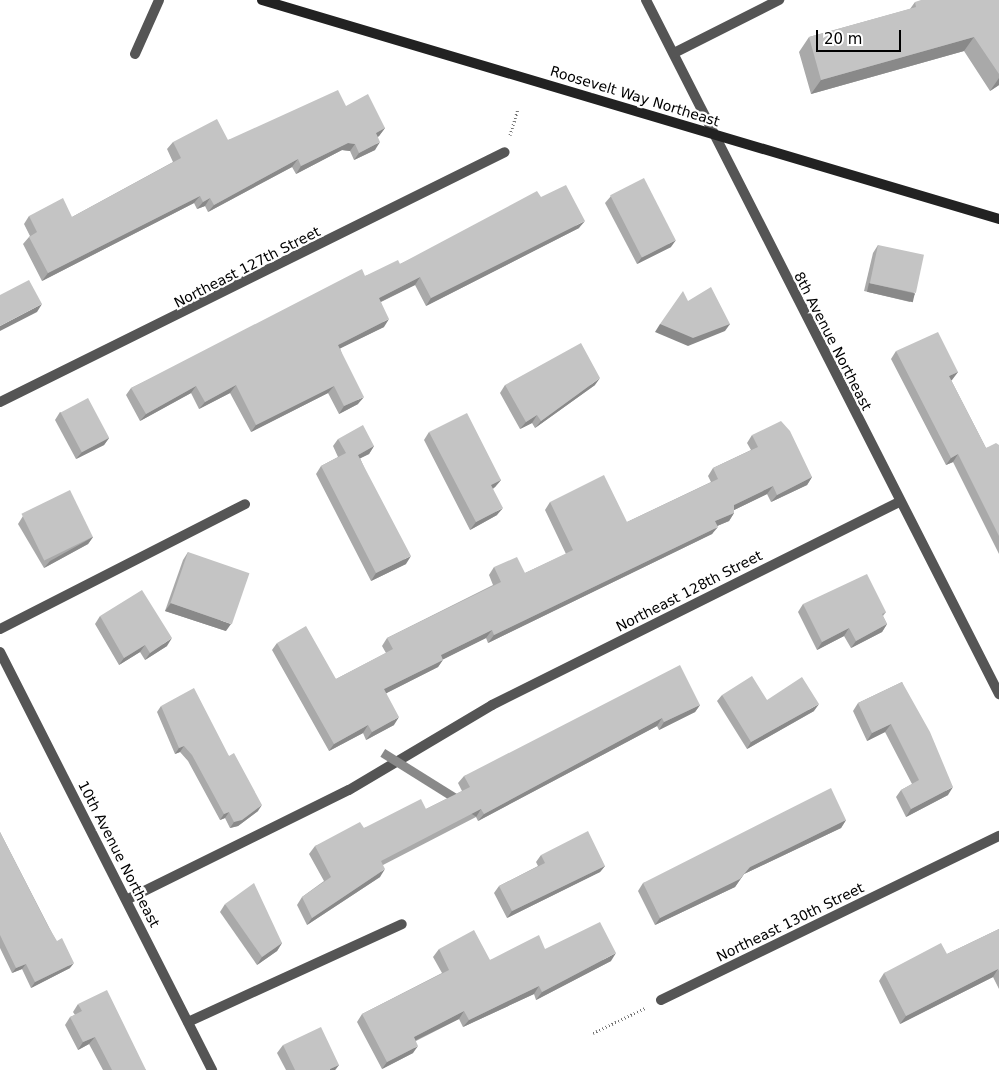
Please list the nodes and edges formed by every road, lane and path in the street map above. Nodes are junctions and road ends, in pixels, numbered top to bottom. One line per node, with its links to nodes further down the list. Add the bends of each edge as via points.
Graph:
1 (159, 0): 6 (street)
2 (262, 0): 8 (main road, Roosevelt Way Northeast)
3 (646, 0): 5 (street, 8th Avenue Northeast)
4 (779, 0): 5 (street)
5 (674, 53): 8 (street, 8th Avenue Northeast)
6 (135, 54)
7 (518, 110): 9 (path)
8 (710, 132): 10 (main road, Roosevelt Way Northeast); 12 (street, 8th Avenue Northeast)
9 (505, 152): 11 (street, Northeast 127th Street)
10 (999, 219)
11 (0, 402)
12 (899, 502): 16 (street, 8th Avenue Northeast); 18 (street, Northeast 128th Street, via 492,705 349,790)
13 (245, 504): 14 (street)
14 (0, 629)
15 (0, 652): 18 (street, 10th Avenue Northeast)
16 (999, 694)
17 (999, 836): 20 (street, Northeast 130th Street)
18 (128, 899): 21 (street, 10th Avenue Northeast)
19 (402, 924): 21 (street)
20 (661, 1000): 22 (path)
21 (188, 1022): 23 (street, 10th Avenue Northeast)
22 (593, 1033)
23 (212, 1070)

